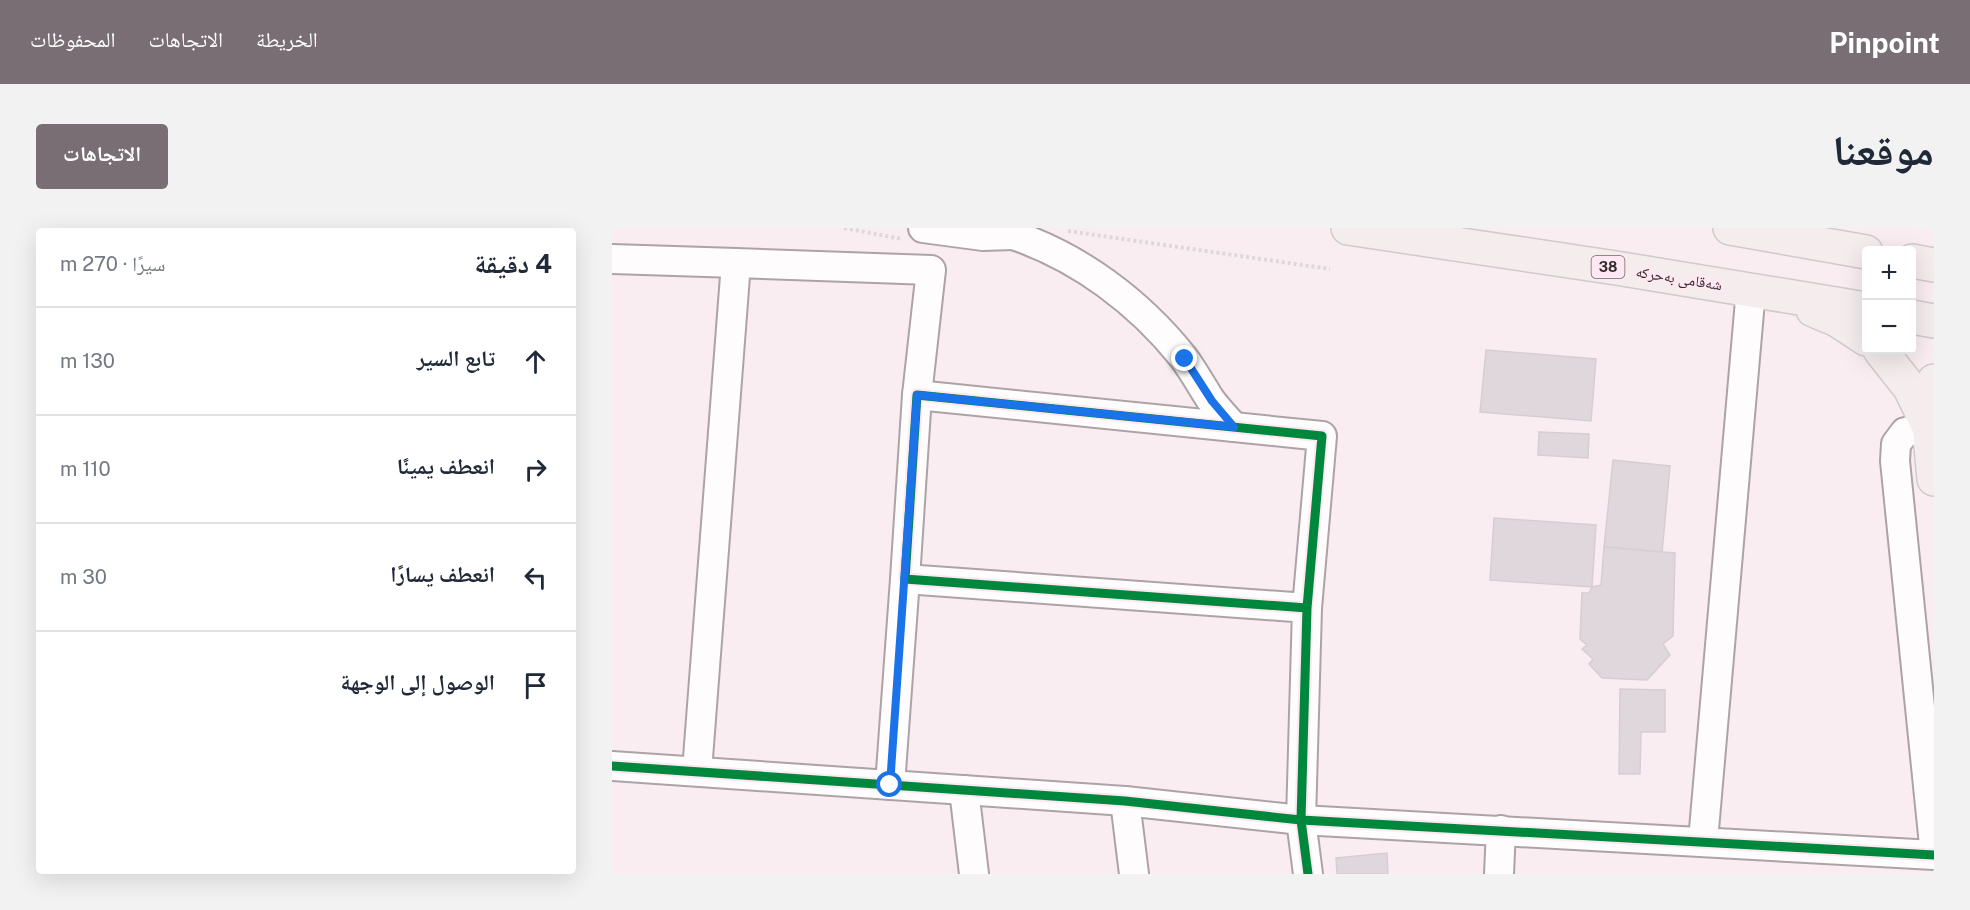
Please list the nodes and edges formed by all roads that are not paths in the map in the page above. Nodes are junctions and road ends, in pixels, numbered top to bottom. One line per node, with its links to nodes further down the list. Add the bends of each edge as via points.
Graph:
1 (923, 228): 4 (street, via 983,236)
2 (1348, 228): 10 (main road, شەقامی بەحرکە / 38)
3 (1730, 228): 5 (main road)
4 (1013, 231): 18 (street, via 1087,271 1129,301 1171,342)
5 (1862, 251)
6 (612, 259): 8 (street)
7 (1916, 262): 9 (main road)
8 (736, 263): 17 (street, via 931,270); 24 (street)
9 (1934, 265)
10 (1764, 291): 11 (main road, شەقامی بەحرکە / 38); 14 (main road, via 1837,320); 30 (street)
11 (1862, 308)
12 (1916, 318): 13 (main road)
13 (1934, 321)
14 (1862, 336)
15 (1883, 354): 19 (main road, via 1910,388)
16 (1934, 381): 19 (main road)
17 (917, 395): 18 (street); 21 (street)
18 (1234, 427): 22 (street, via 1322,436)
19 (1930, 428): 20 (main road); 31 (street, via 1905,432 1896,444 1895,461)
20 (1934, 478)
21 (905, 579): 22 (street); 25 (street)
22 (1307, 608): 28 (street)
23 (612, 766): 24 (street)
24 (697, 771): 25 (street)
25 (890, 785): 26 (street)
26 (964, 790): 27 (street); 33 (street)
27 (1125, 801): 28 (street); 34 (street)
28 (1301, 820): 29 (street); 35 (street)
29 (1501, 830): 30 (street); 36 (street)
30 (1703, 841): 32 (street)
31 (1934, 845)
32 (1934, 855)
33 (974, 874)
34 (1134, 874)
35 (1308, 874)
36 (1499, 874)

